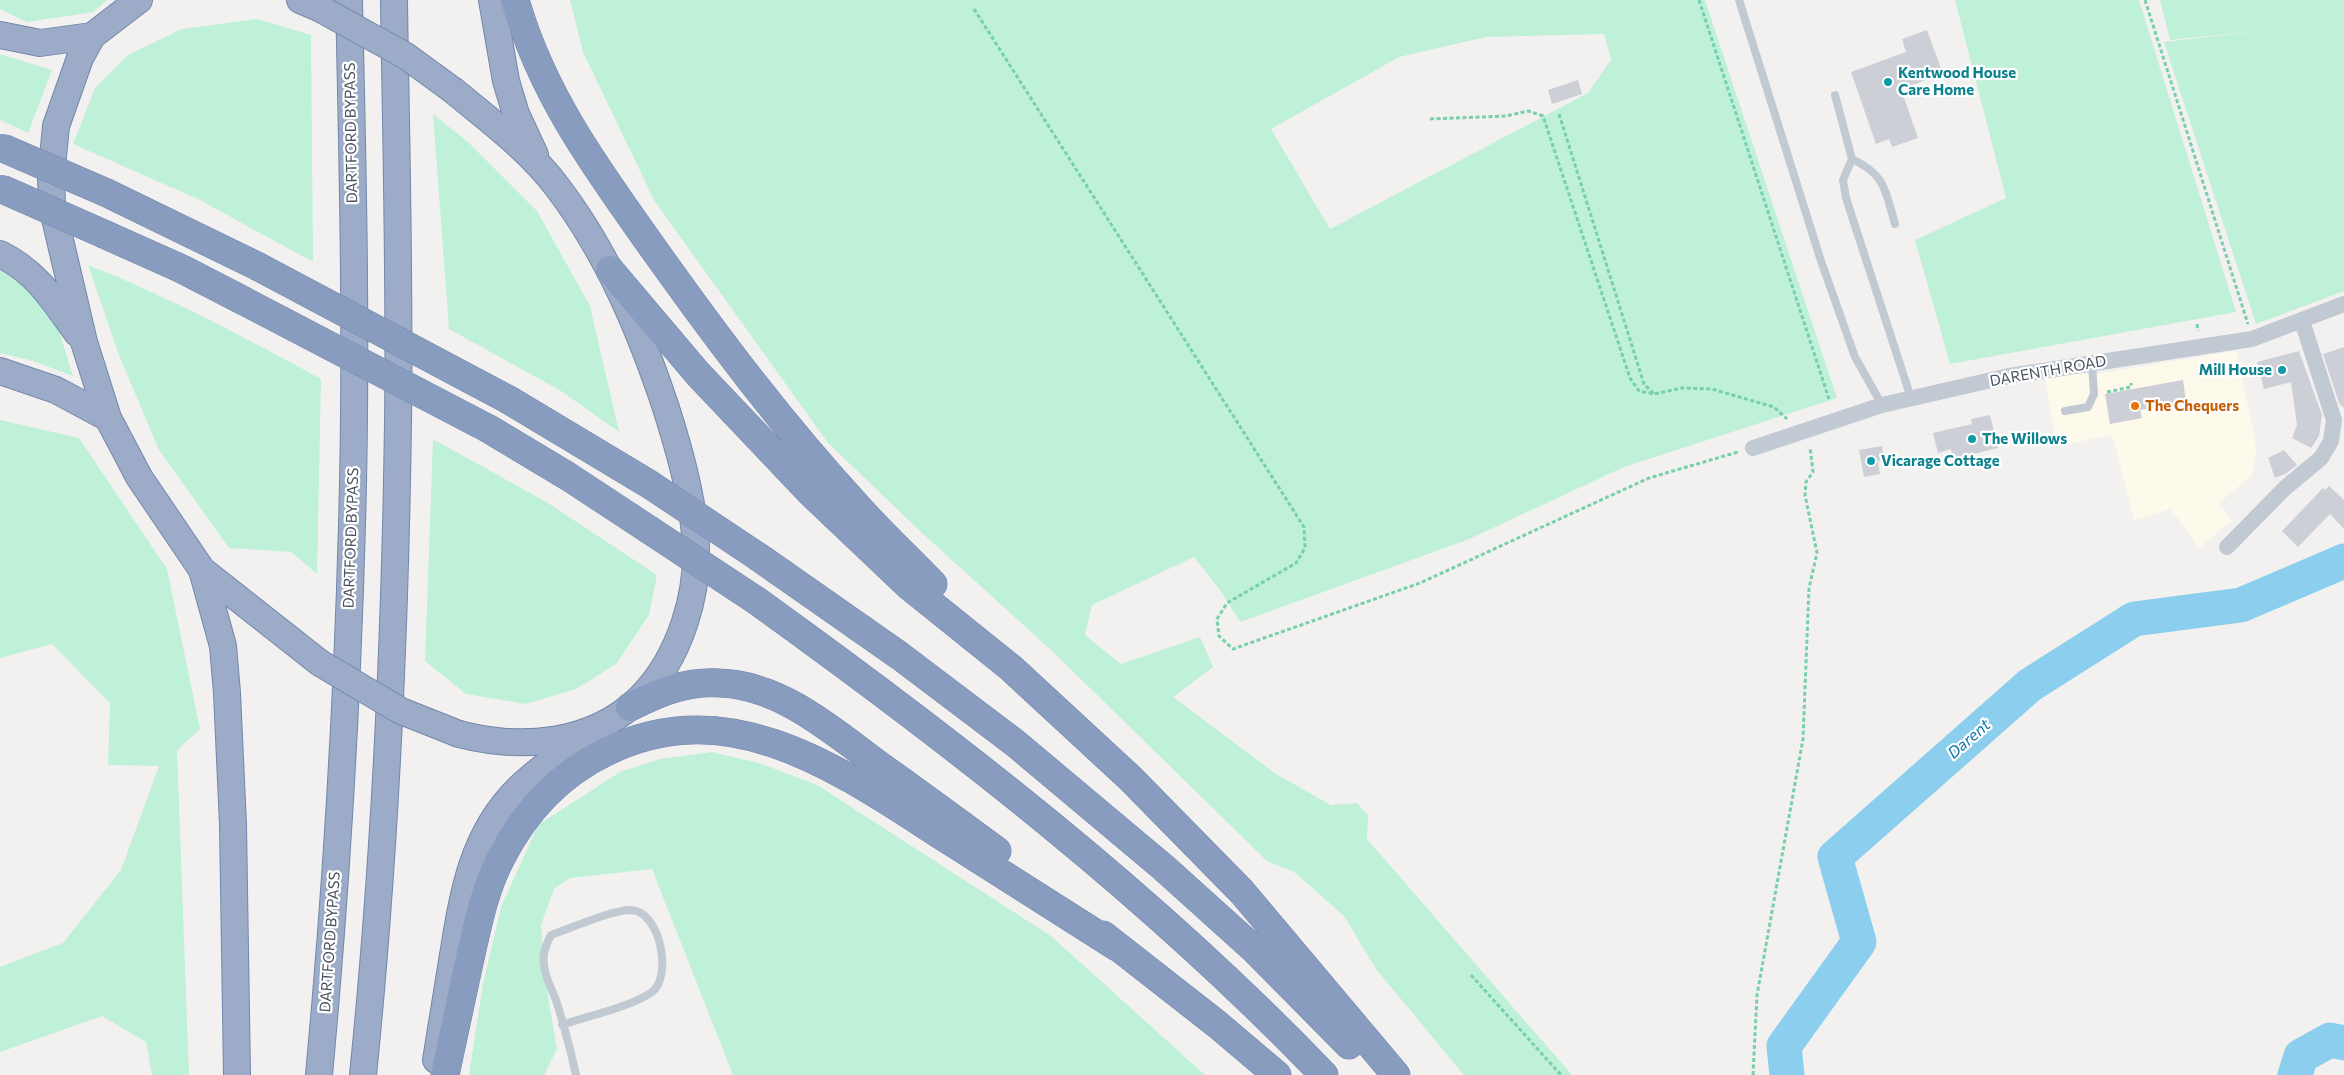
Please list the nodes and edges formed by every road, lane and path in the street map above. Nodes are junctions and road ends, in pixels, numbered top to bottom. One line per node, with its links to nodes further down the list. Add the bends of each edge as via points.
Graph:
1 (139, 0): 12 (highway)
2 (349, 0): 49 (highway, DARTFORD BYPASS, via 354,402 352,525 342,782)
3 (394, 0): 50 (highway, via 398,433 386,781)
4 (492, 0): 18 (highway, via 506,81 516,114)
5 (515, 0): 42 (highway, via 539,68 560,110 698,311 754,385 856,506 959,610)
6 (1699, 0): 33 (path)
7 (1740, 0): 34 (lane, via 1821,261 1855,357)
8 (2145, 0): 25 (path)
9 (309, 4): 18 (highway, bridge, via 406,56 454,91)
10 (974, 9): 39 (path, via 1304,528 1305,548 1296,563 1227,603 1217,619 1219,636 1233,649 1420,583 1649,478)
11 (0, 35): 12 (highway, via 40,44)
12 (92, 36): 26 (highway, via 62,105 50,176 52,206)
13 (1835, 95): 17 (lane)
14 (1559, 114): 30 (path, via 1644,384)
15 (1430, 119): 30 (path, via 1506,116 1528,110 1543,116 1630,378 1639,391)
16 (2, 147): 56 (highway, bridge, via 107,193 257,266 509,400 649,484 760,558 900,656 1030,756 1164,868 1255,950)
17 (1852, 159): 20 (lane, via 1868,167 1883,182); 32 (lane, via 1842,180 1846,198)
18 (538, 163): 22 (highway, via 560,190)
19 (1, 188): 55 (highway, bridge, via 182,269 488,429 569,477 756,601 953,746 1100,867 1221,972)
20 (1895, 224)
21 (0, 254): 26 (highway, via 44,286)
22 (610, 270): 42 (highway, via 698,374 810,493 909,586); 43 (highway, via 647,354 672,429 685,473 696,535 694,585 675,646 649,688)
23 (2344, 304): 24 (street, DARENTH ROAD)
24 (2302, 321): 25 (street, DARENTH ROAD); 40 (street, via 2324,380 2334,420 2331,440 2321,458 2285,488)
25 (2252, 339): 27 (street, DARENTH ROAD, via 2132,362)
26 (84, 342): 36 (highway)
27 (2092, 363): 31 (lane); 32 (street, DARENTH ROAD, via 2009,376)
28 (0, 371): 36 (highway, via 56,390)
29 (2130, 383): 31 (path, via 2131,387)
30 (1654, 394): 38 (path, via 1682,388 1712,389 1765,404 1786,416)
31 (2094, 394): 35 (lane, via 2088,407)
32 (1912, 398): 34 (street, DARENTH ROAD)
33 (1829, 399)
34 (1882, 406): 37 (street, DARENTH ROAD)
35 (2066, 411)
36 (108, 418): 41 (highway, via 139,477)
37 (1810, 430): 38 (street, DARENTH ROAD); 59 (path, via 1813,472 1806,482 1805,495 1817,553 1809,588 1803,739 1757,995)
38 (1792, 435): 39 (street, DARENTH ROAD)
39 (1753, 448)
40 (2227, 547)
41 (202, 570): 44 (highway, bridge, via 320,663 400,711 459,734 524,744); 48 (highway, via 221,638 227,693 233,825)
42 (1011, 668): 57 (highway, via 1130,778 1242,892)
43 (630, 707): 44 (highway); 45 (highway, via 663,690 699,683 743,686 777,697 848,742 938,808 1025,872)
44 (595, 728): 51 (highway, via 519,787 496,815 477,850 468,870)
45 (1117, 947): 52 (highway, via 833,768 738,732 704,730 660,734 610,750 568,774 540,800 512,838 490,885 477,930); 54 (highway)
46 (1471, 975): 58 (path)
47 (562, 1025): 47 (lane, via 544,965 545,947 551,935 621,912 642,912 653,923 663,955 661,974 654,991); 53 (lane)
48 (237, 1075)
49 (319, 1075)
50 (363, 1075)
51 (434, 1075)
52 (445, 1075)
53 (576, 1075)
54 (1277, 1075)
55 (1324, 1075)
56 (1380, 1075)
57 (1396, 1075)
58 (1561, 1075)
59 (1753, 1075)

